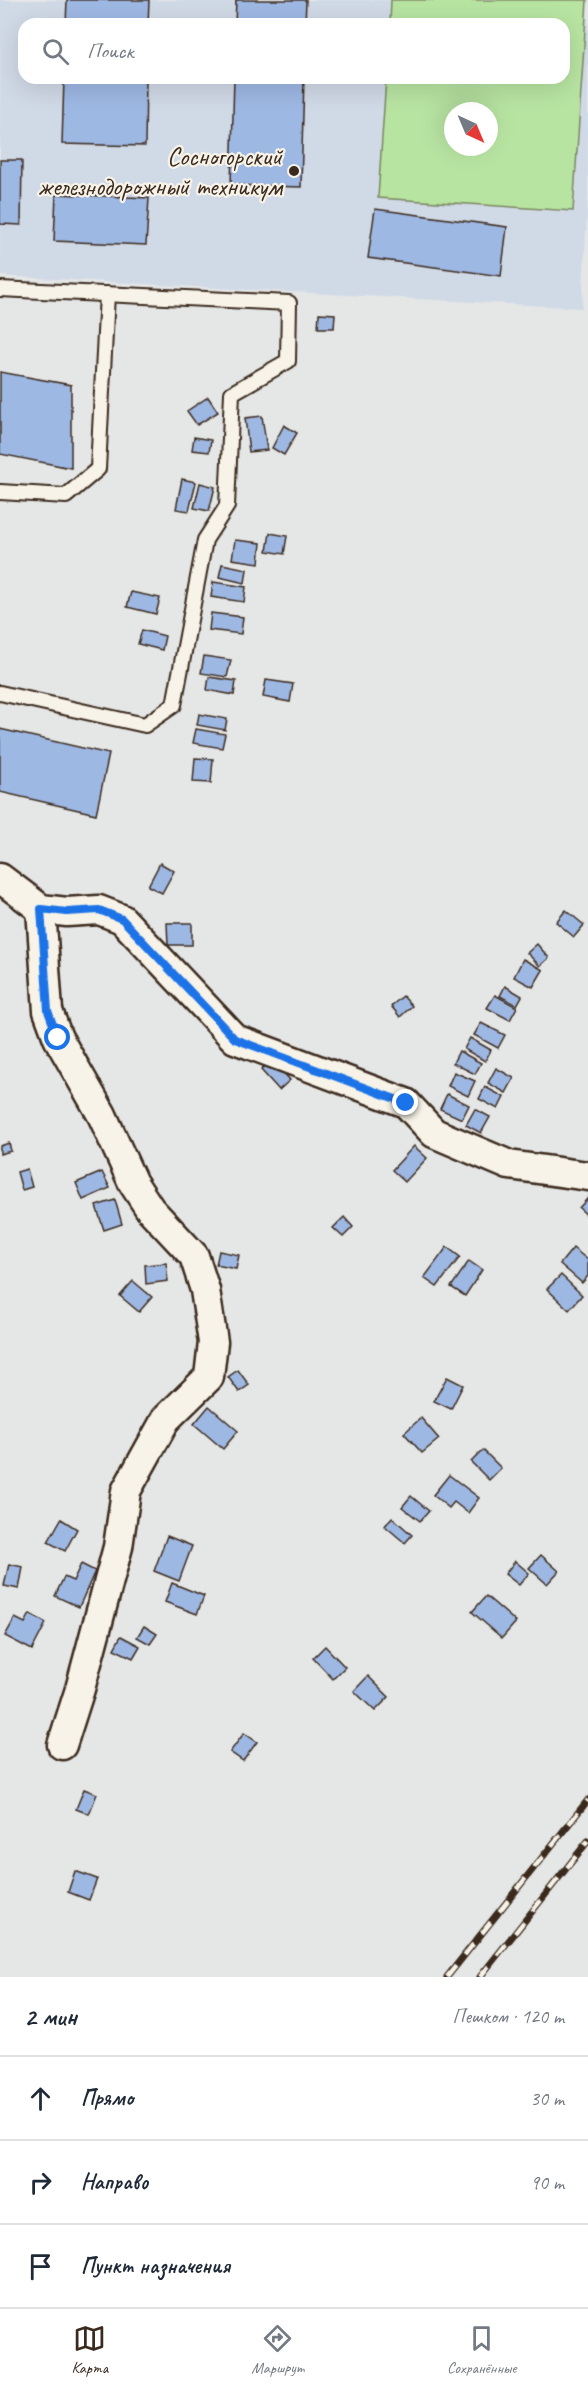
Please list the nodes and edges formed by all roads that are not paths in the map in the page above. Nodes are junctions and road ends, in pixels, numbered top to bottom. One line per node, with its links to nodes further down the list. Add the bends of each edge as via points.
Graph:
1 (0, 289): 2 (lane)
2 (107, 294): 3 (lane, via 98,469 66,496); 4 (lane, via 289,303 288,361 231,393 227,506 205,540 174,705 144,725)
3 (0, 492)
4 (0, 693)
5 (0, 878): 6 (street)
6 (41, 909): 7 (street, via 99,910 122,919 235,1039 406,1103 434,1133 509,1165); 8 (street, via 48,1011 58,1038 102,1115 133,1183 150,1209 194,1256 205,1290 213,1342 209,1377 166,1419 126,1491 118,1547)
7 (588, 1176)
8 (62, 1745)

